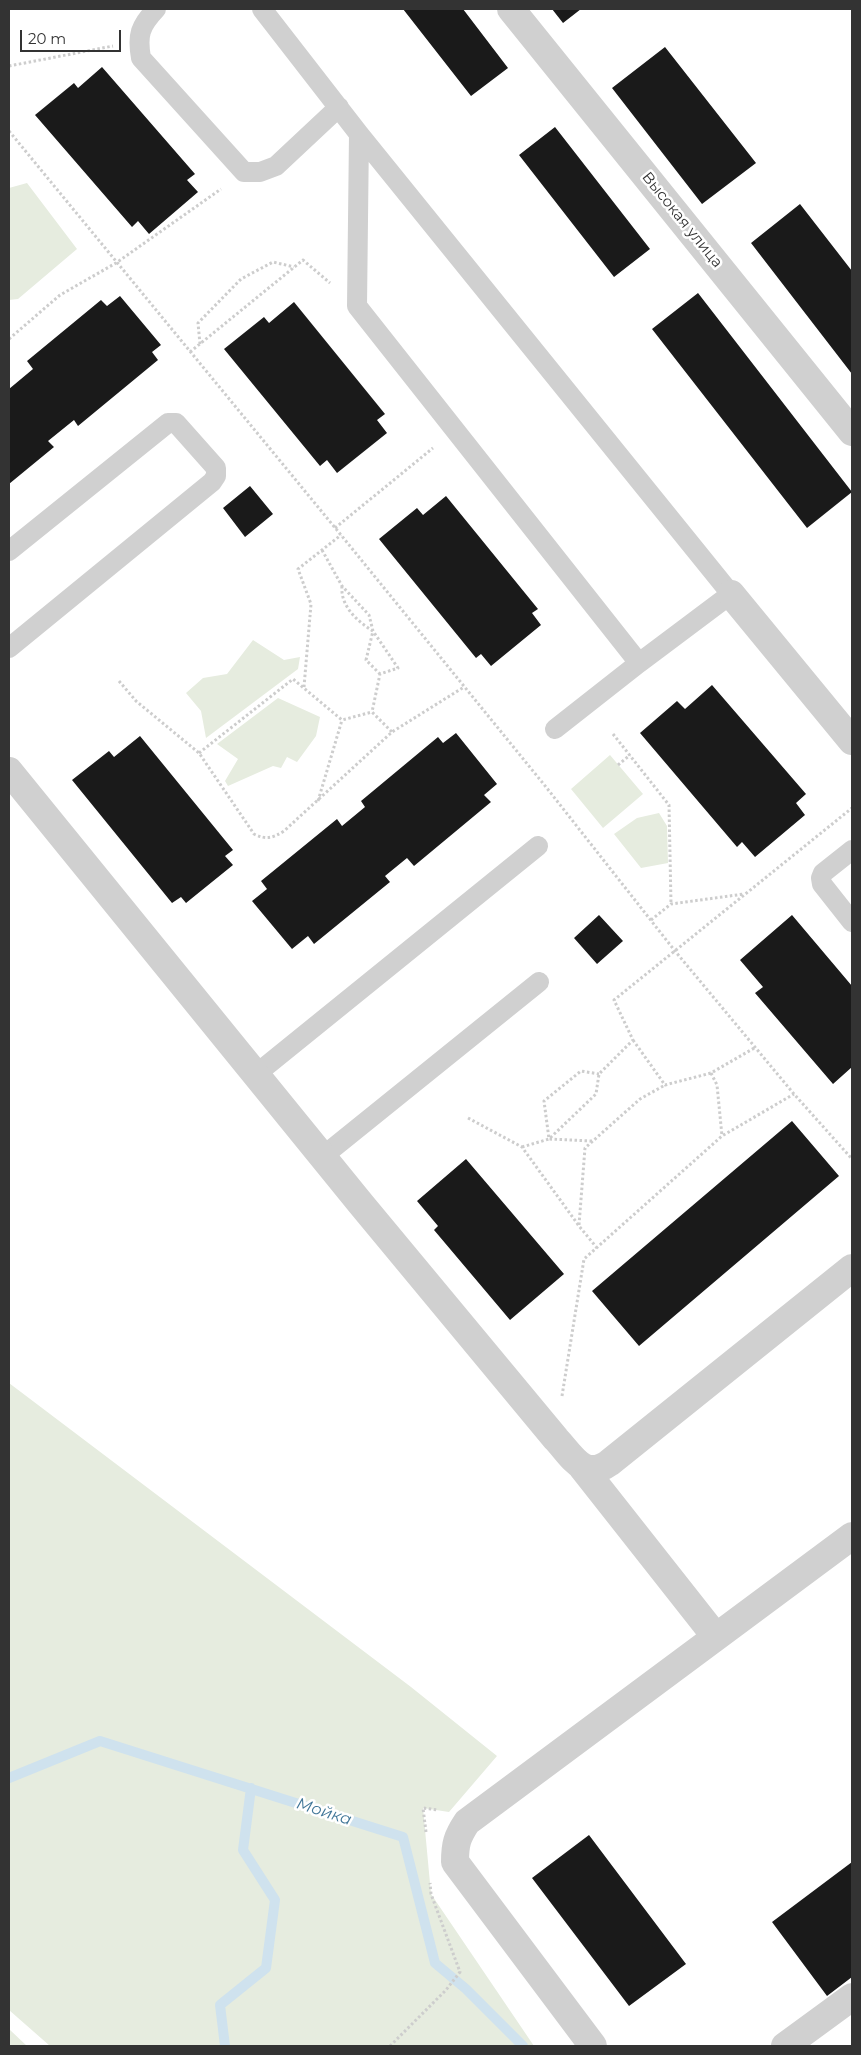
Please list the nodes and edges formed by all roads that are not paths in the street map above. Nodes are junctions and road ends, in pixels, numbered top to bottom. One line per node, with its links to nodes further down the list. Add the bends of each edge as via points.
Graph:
1 (156, 9): 4 (lane, via 142,26 138,42 141,58 244,172 260,172 276,166)
2 (262, 9): 4 (lane)
3 (511, 9): 6 (street, Высокая улица)
4 (339, 107): 5 (lane)
5 (359, 134): 8 (lane); 10 (lane, via 357,306)
6 (852, 432)
7 (9, 550): 9 (lane, via 168,423 176,423 216,468 212,482)
8 (731, 594): 10 (lane); 12 (street)
9 (9, 648)
10 (639, 664): 11 (lane)
11 (555, 729)
12 (852, 741)
13 (9, 771): 18 (street)
14 (538, 846): 18 (lane)
15 (852, 850): 16 (lane, via 823,872 821,878 822,884)
16 (852, 922)
17 (539, 982): 19 (lane)
18 (255, 1075): 19 (street)
19 (322, 1157): 21 (street)
20 (852, 1268): 21 (street, via 610,1463 601,1469)
21 (582, 1467): 23 (street)
22 (852, 1536): 23 (street)
23 (716, 1637): 25 (street, via 467,1822 455,1845 455,1862)
24 (852, 1997): 26 (street)
25 (593, 2046)
26 (785, 2046)

